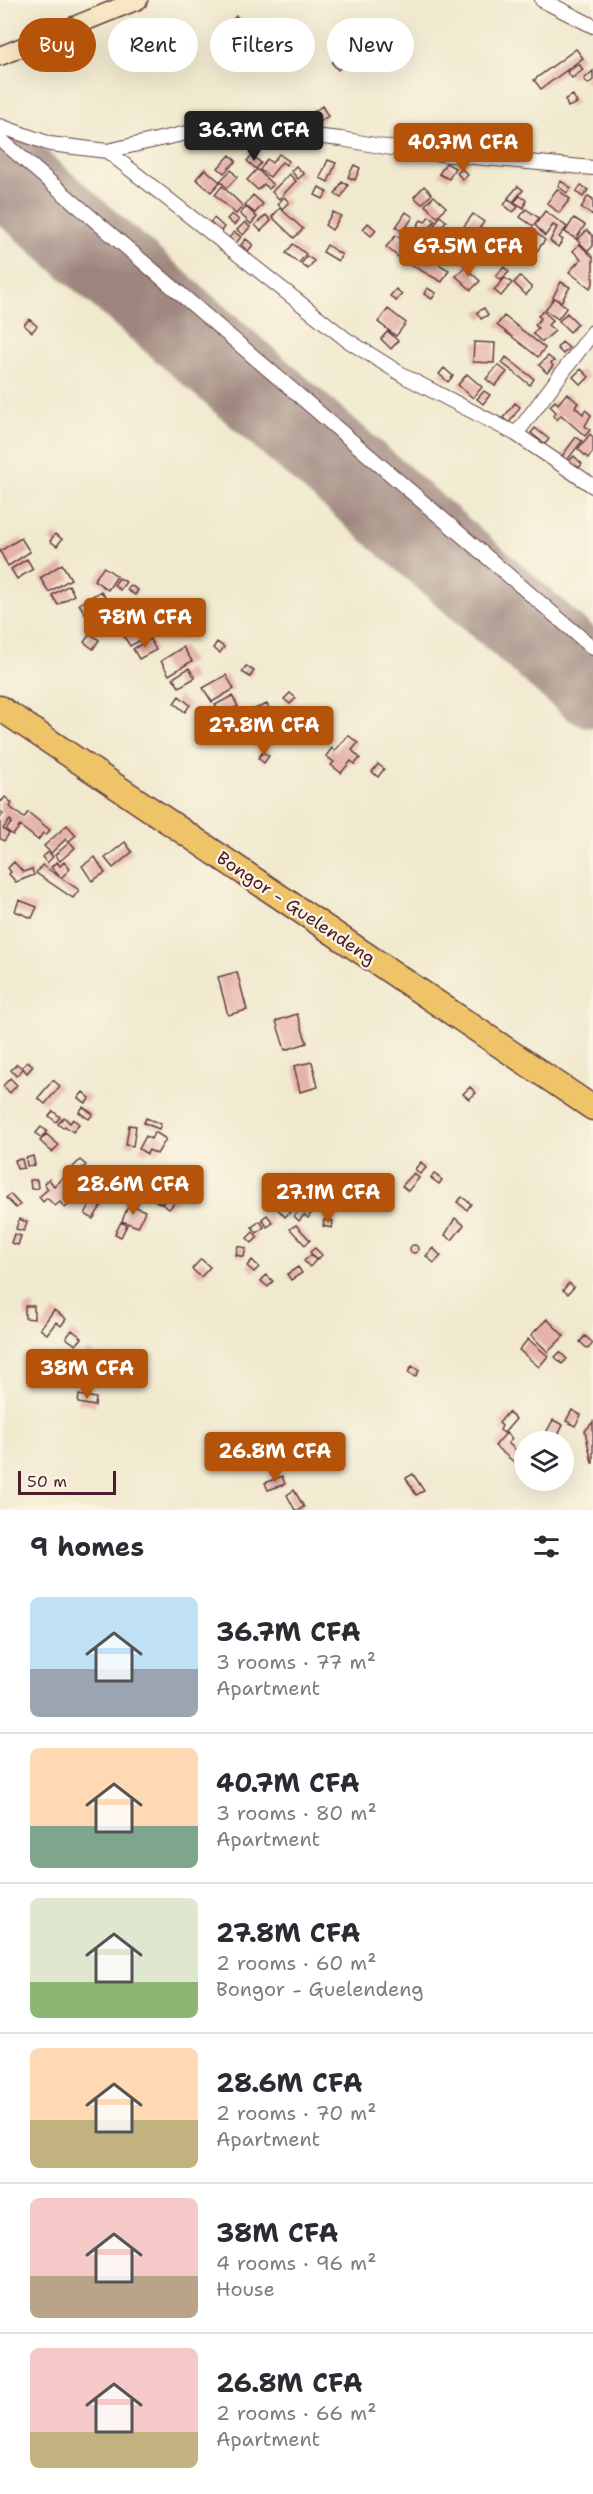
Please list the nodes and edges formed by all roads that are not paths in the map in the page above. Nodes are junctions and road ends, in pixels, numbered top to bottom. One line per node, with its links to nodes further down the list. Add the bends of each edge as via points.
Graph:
1 (138, 0): 4 (street)
2 (542, 0): 3 (street)
3 (593, 26)
4 (0, 56)
5 (0, 126): 7 (street, via 50,144)
6 (0, 139): 12 (street)
7 (107, 151): 8 (street, via 187,133 276,132 408,151); 10 (street, via 347,340 406,377)
8 (593, 168)
9 (593, 332): 10 (street)
10 (516, 434): 11 (street)
11 (593, 486)
12 (593, 648)
13 (0, 708): 14 (highway, Bongor - Guelendeng)
14 (593, 1108)

